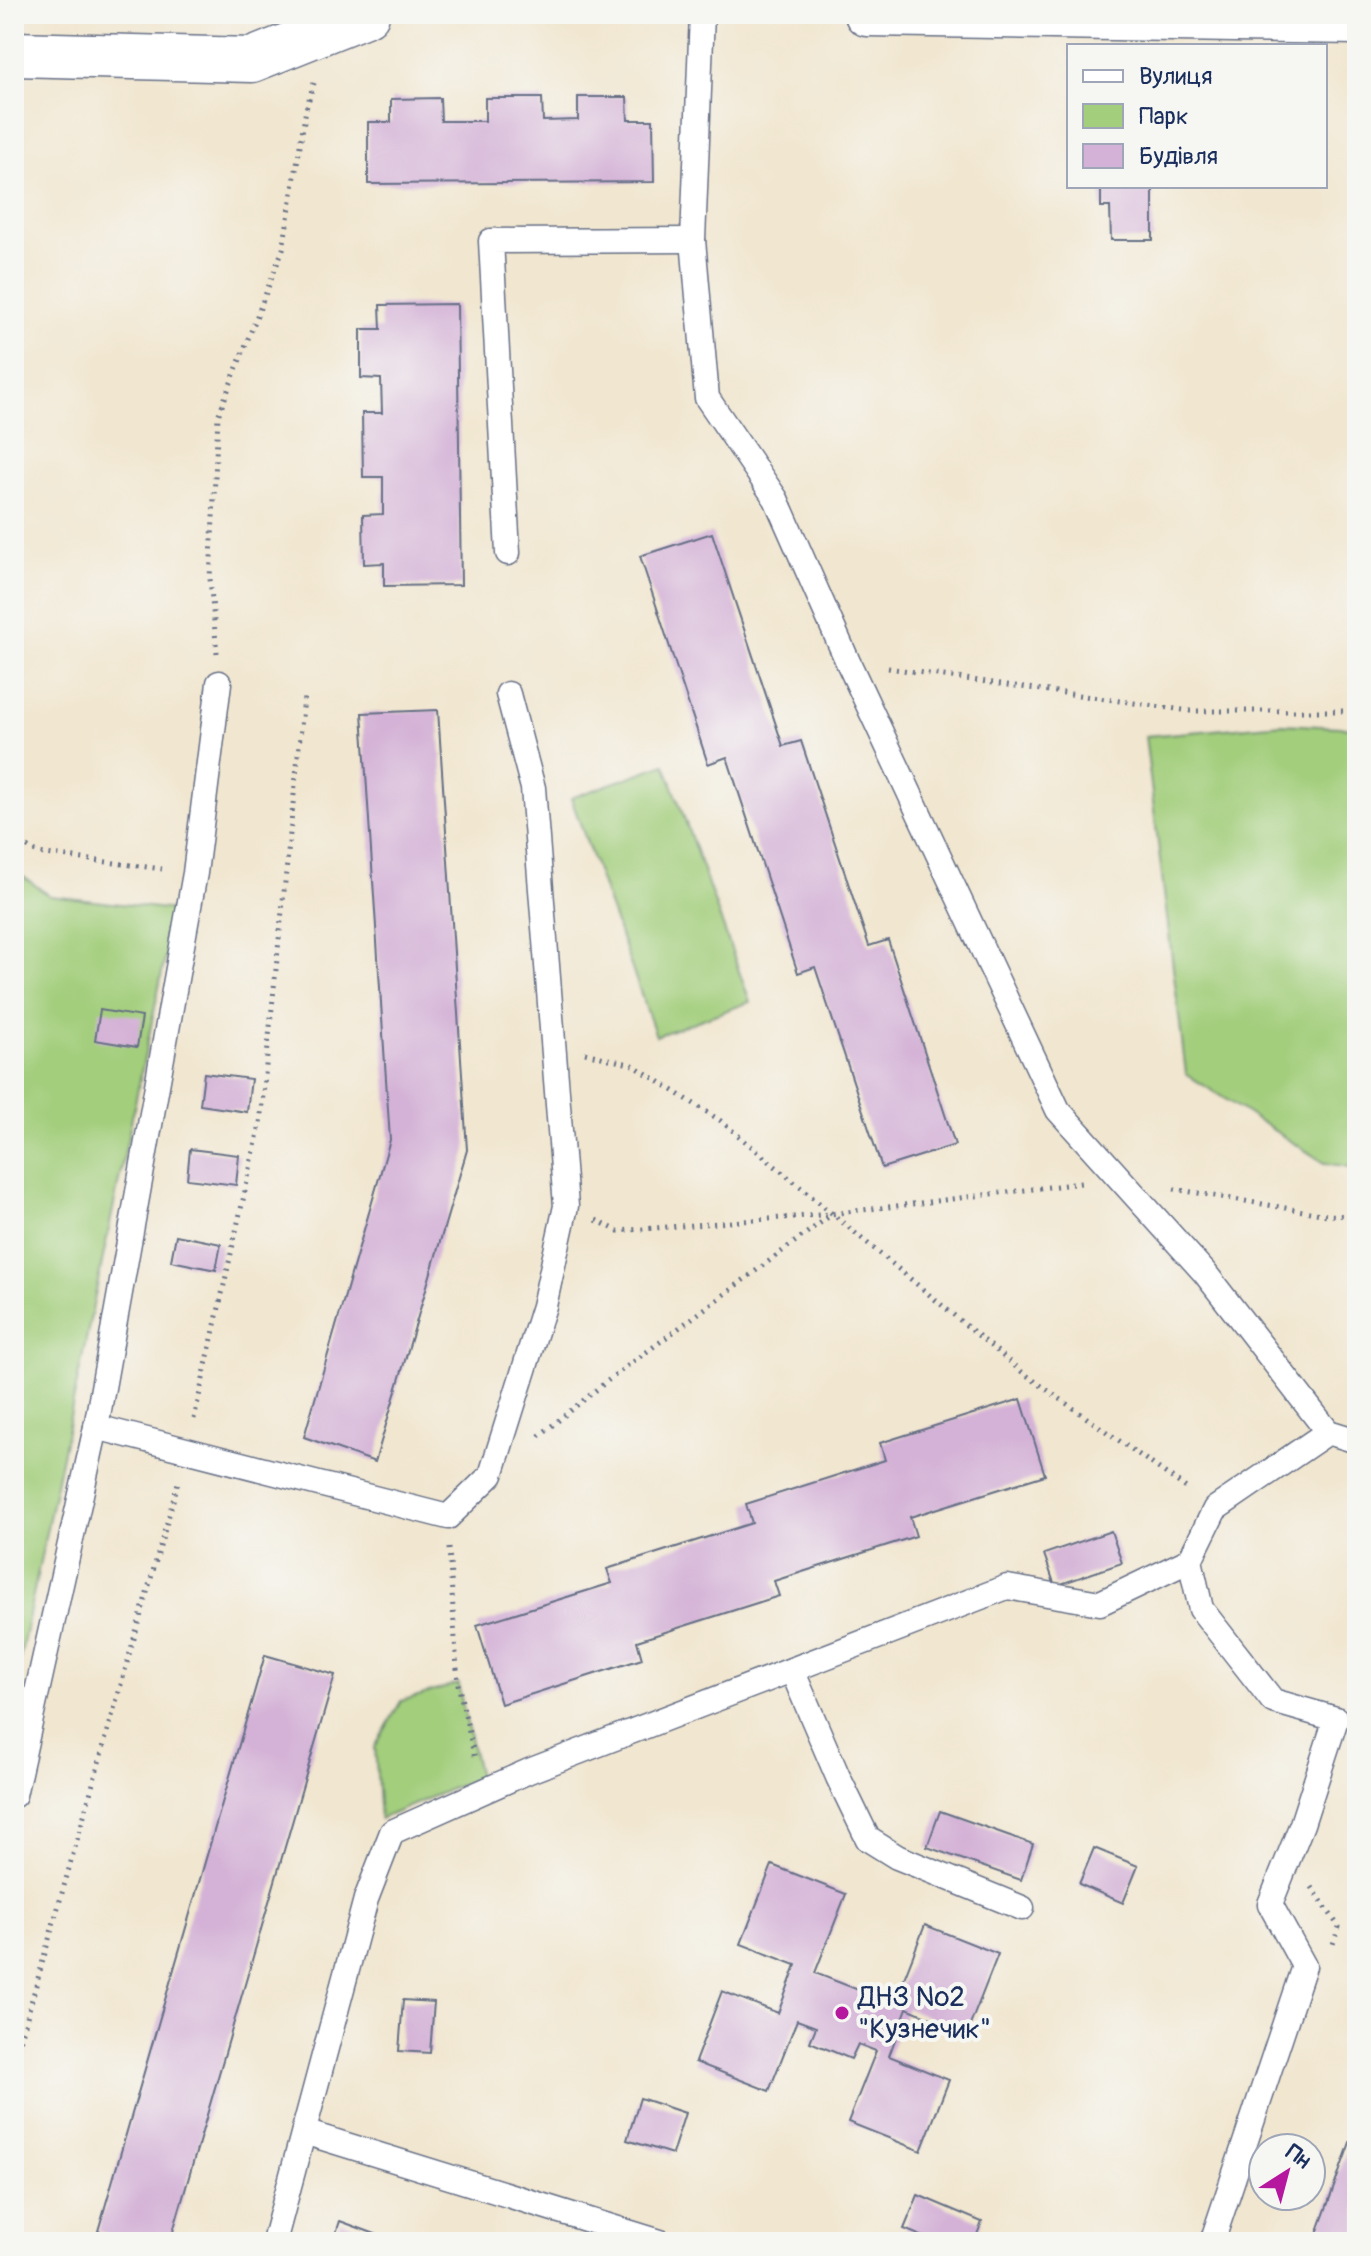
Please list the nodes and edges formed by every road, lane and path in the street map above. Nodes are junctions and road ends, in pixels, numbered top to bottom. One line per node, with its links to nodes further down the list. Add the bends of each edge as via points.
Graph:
1 (702, 14): 6 (lane)
2 (867, 14): 4 (street)
3 (348, 22): 5 (street, via 252,60); 9 (path, via 306,109 283,249 218,416 210,579)
4 (1357, 22)
5 (14, 54)
6 (693, 240): 7 (lane, via 491,241); 8 (lane, via 707,398 776,499)
7 (508, 553)
8 (848, 662): 12 (path, via 1190,711); 16 (lane, via 1058,1110)
9 (219, 683): 14 (lane)
10 (508, 694): 15 (lane, via 533,788)
11 (304, 698): 23 (path, via 260,1124)
12 (1357, 711)
13 (14, 838): 14 (path, via 37,853)
14 (195, 873): 20 (lane)
15 (553, 1045): 17 (lane); 18 (path, via 633,1065 721,1121)
16 (1124, 1181): 18 (path, via 1023,1188); 19 (path); 21 (lane, via 1205,1273)
17 (566, 1206): 18 (path, via 618,1231); 24 (lane, via 544,1306)
18 (831, 1214): 24 (path); 25 (path, via 1022,1372)
19 (1357, 1216)
20 (96, 1427): 23 (lane); 30 (lane)
21 (1328, 1432): 22 (lane); 25 (lane)
22 (1357, 1441)
23 (188, 1449): 26 (lane); 32 (path)
24 (491, 1475): 26 (lane)
25 (1215, 1509): 27 (lane)
26 (448, 1517): 29 (path, via 458,1684)
27 (1190, 1560): 28 (lane, via 1100,1603 1007,1587); 36 (lane, via 1201,1609 1273,1701 1336,1719 1270,1904 1304,1966)
28 (792, 1670): 29 (lane); 31 (lane, via 868,1839 897,1857)
29 (483, 1791): 33 (lane, via 392,1832 366,1899)
30 (14, 1795)
31 (1022, 1908)
32 (14, 2063)
33 (304, 2132): 34 (lane); 35 (lane)
34 (274, 2242)
35 (660, 2242)
36 (1212, 2242)

